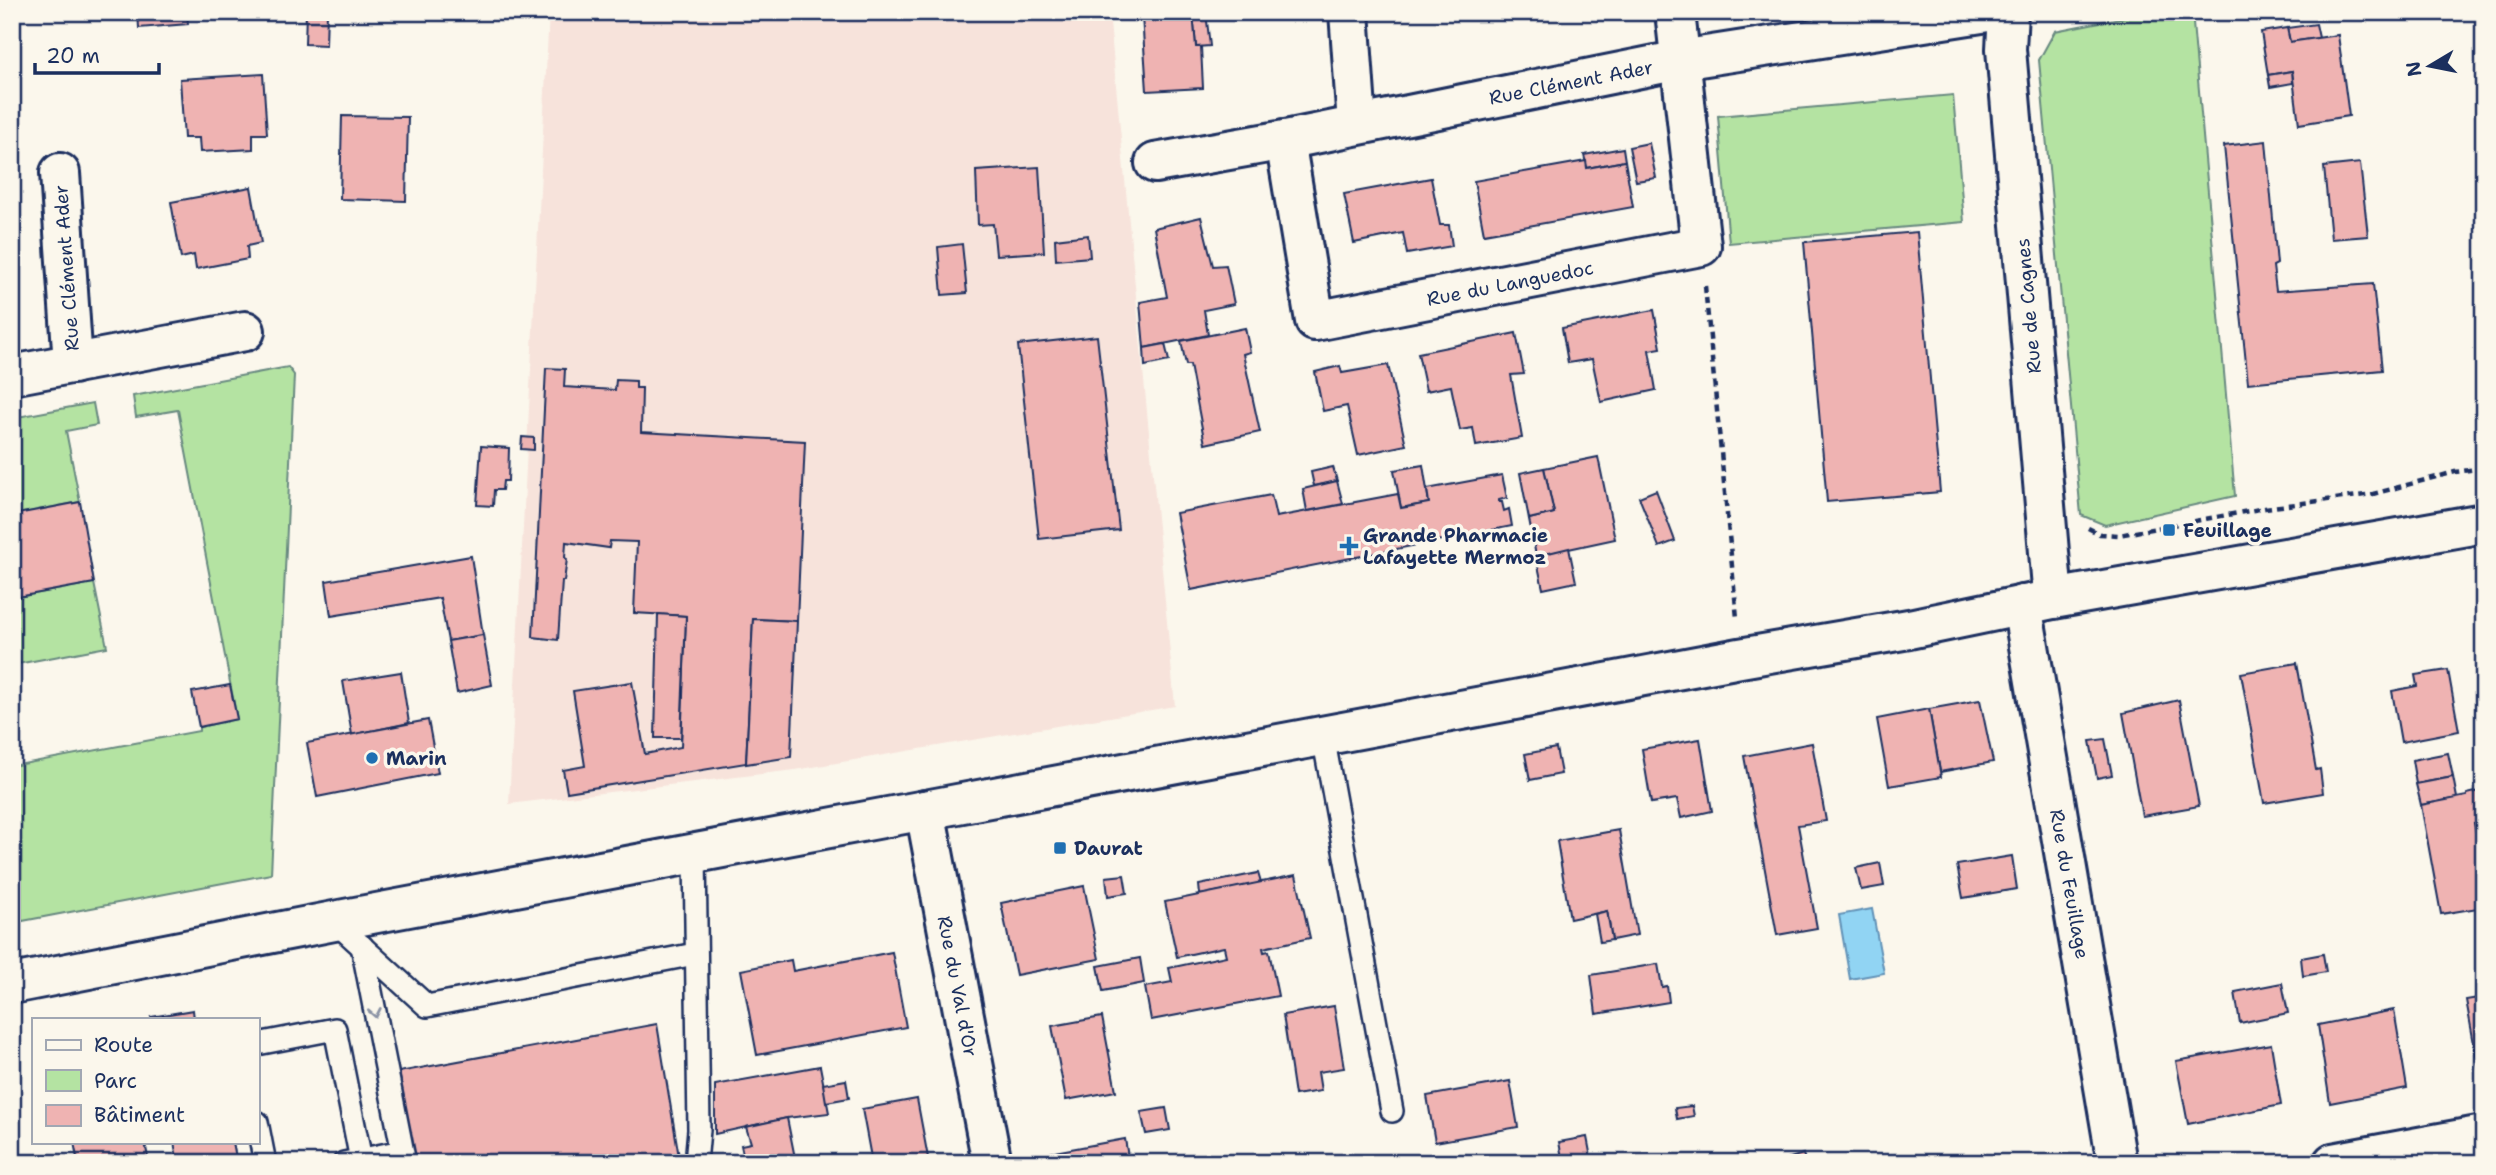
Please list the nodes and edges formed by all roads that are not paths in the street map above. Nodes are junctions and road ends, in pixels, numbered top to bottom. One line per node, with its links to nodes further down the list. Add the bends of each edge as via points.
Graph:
1 (1349, 12): 6 (street)
2 (1675, 12): 5 (street)
3 (1988, 12): 5 (street, Rue Clément Ader)
4 (2008, 12): 14 (street, Rue de Cagnes, via 2006,49 2045,509)
5 (1680, 60): 6 (street, Rue Clément Ader); 7 (street, Rue du Languedoc, via 1701,246 1315,321)
6 (1357, 124): 7 (street, Rue Clément Ader)
7 (1284, 140): 8 (street, Rue Clément Ader)
8 (1155, 163)
9 (60, 173): 11 (street, Rue Clément Ader)
10 (245, 331): 11 (street, Rue Clément Ader)
11 (73, 364): 12 (street, Rue Clément Ader)
12 (12, 375)
13 (2484, 523): 14 (street)
14 (2038, 602): 15 (street); 31 (street, Rue du Feuillage)
15 (1323, 736): 16 (street); 23 (lane)
16 (925, 810): 17 (street); 30 (street, Rue du Val d'Or)
17 (695, 854): 18 (street); 20 (lane)
18 (334, 921): 19 (lane); 21 (street)
19 (362, 946): 20 (lane, via 428,1006); 26 (lane, one-way to 26)
20 (695, 954): 29 (lane)
21 (12, 984)
22 (259, 1044): 27 (lane, via 335,1029)
23 (1392, 1111)
24 (259, 1132): 28 (lane)
25 (2484, 1135): 32 (street)
26 (403, 1157): 27 (lane)
27 (352, 1161)
28 (265, 1163)
29 (696, 1163)
30 (992, 1163)
31 (2117, 1163)
32 (2333, 1163)

